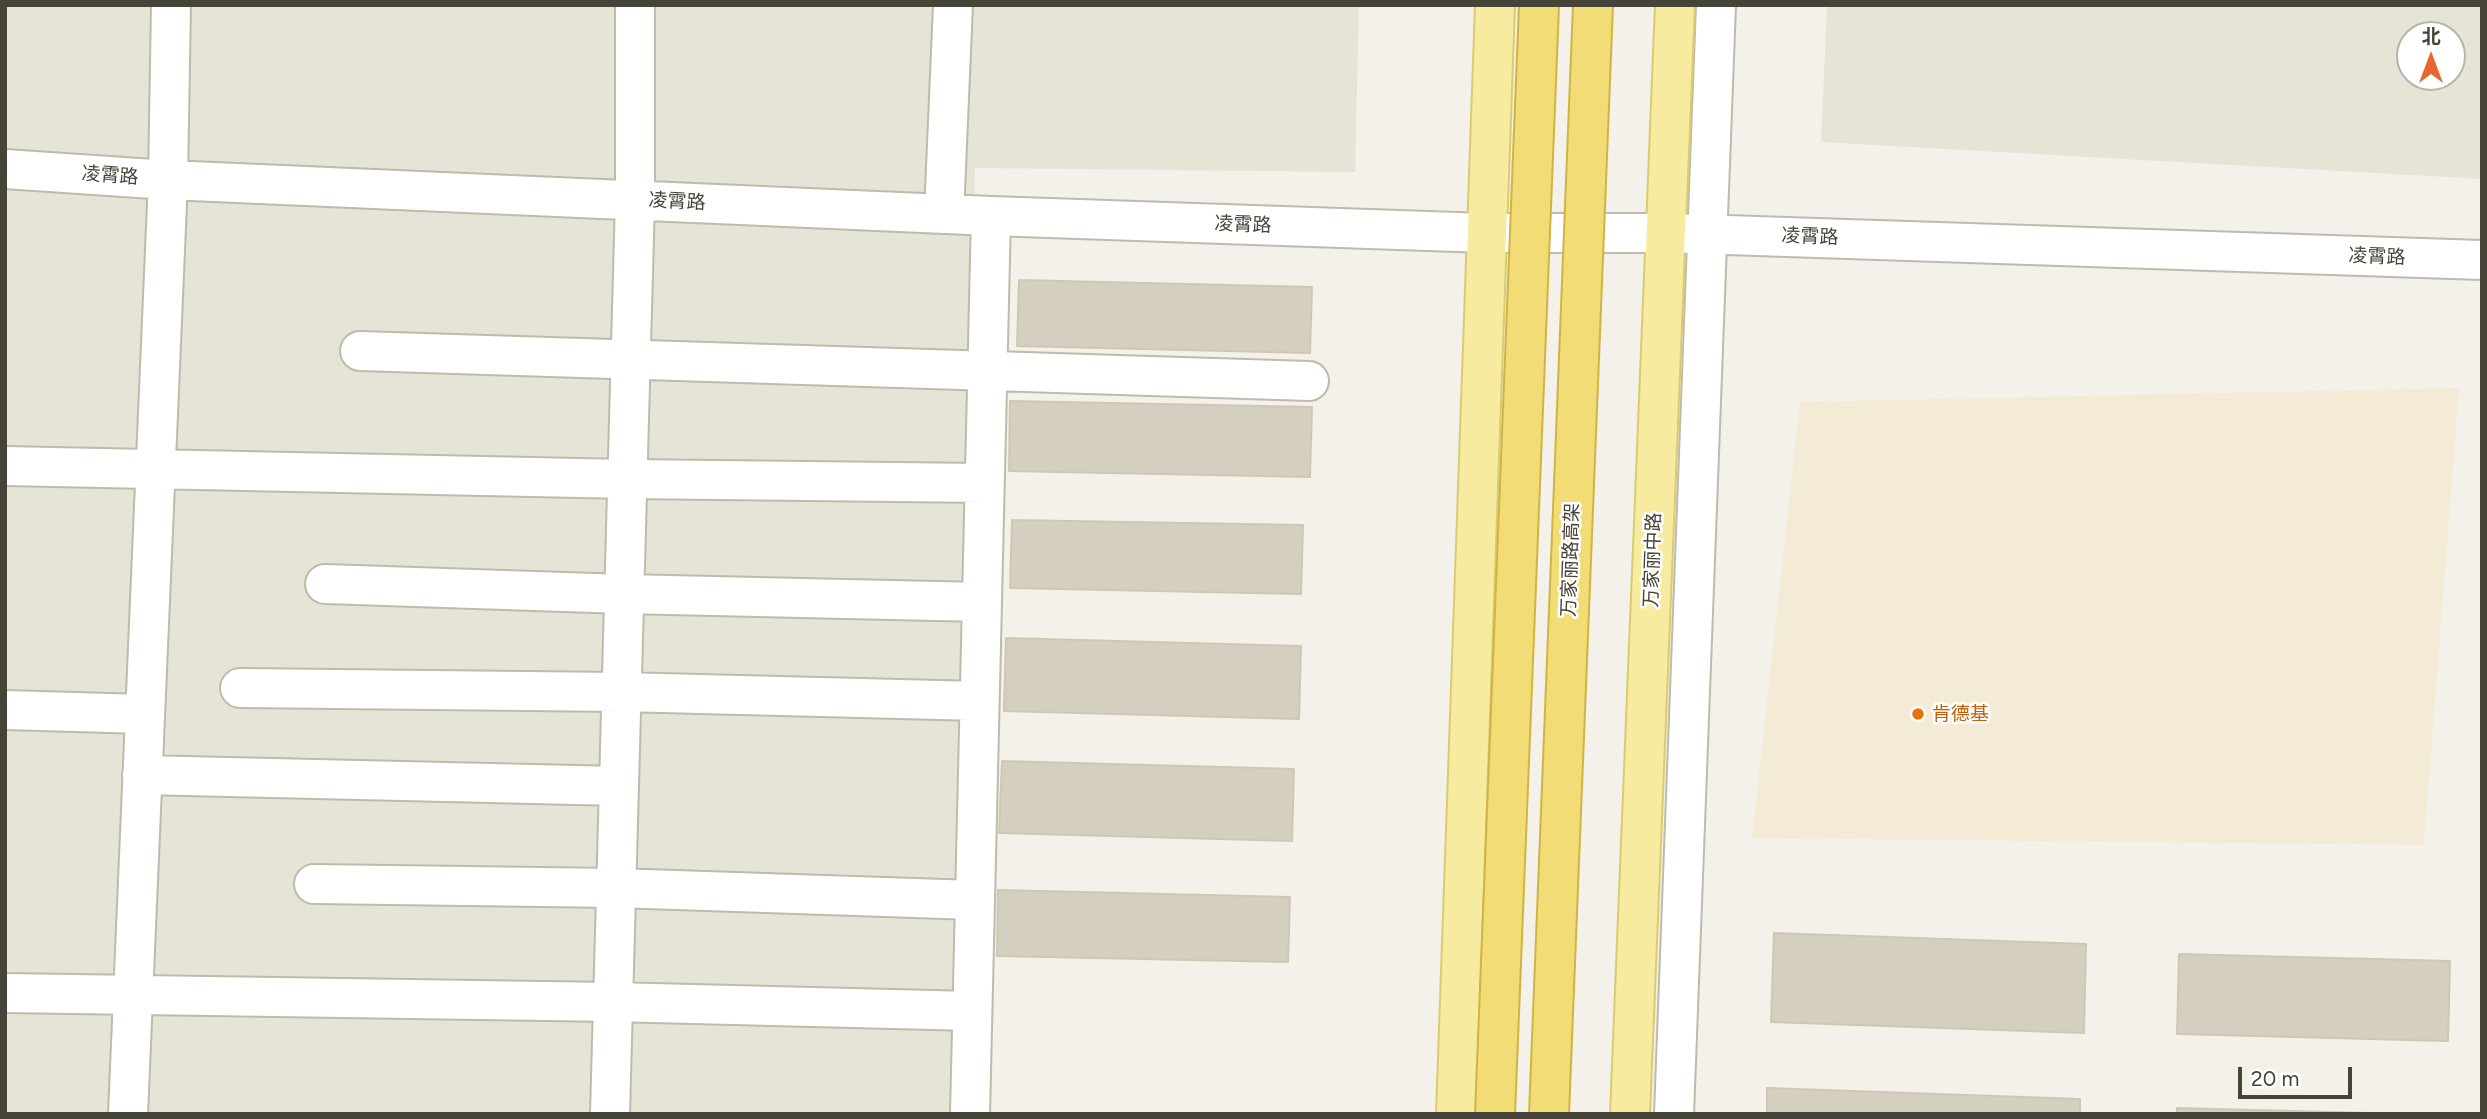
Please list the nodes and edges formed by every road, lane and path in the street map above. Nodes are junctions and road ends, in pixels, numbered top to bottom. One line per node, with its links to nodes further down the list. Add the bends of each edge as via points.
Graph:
1 (171, 5): 10 (street)
2 (635, 5): 11 (street)
3 (953, 5): 12 (street)
4 (1495, 5): 14 (main road)
5 (1539, 5): 47 (highway, bridge)
6 (1593, 5): 48 (highway, 万家丽路高架, bridge)
7 (1675, 5): 15 (main road, 万家丽中路)
8 (1716, 5): 16 (street)
9 (5, 169): 10 (street, 凌霄路)
10 (168, 180): 11 (street, 凌霄路); 23 (street)
11 (635, 201): 12 (street, 凌霄路); 19 (street)
12 (944, 214): 13 (street, 凌霄路)
13 (991, 216): 14 (street, 凌霄路); 20 (street)
14 (1486, 233): 15 (street, 凌霄路); 46 (main road)
15 (1666, 233): 16 (street, 凌霄路); 49 (main road, 万家丽中路)
16 (1707, 234): 17 (street, 凌霄路); 50 (street)
17 (2482, 260)
18 (360, 351): 19 (street)
19 (630, 359): 20 (street); 24 (street)
20 (986, 370): 21 (street); 25 (street)
21 (1309, 381)
22 (5, 466): 23 (street)
23 (155, 469): 24 (street); 33 (street)
24 (627, 479): 25 (street); 27 (street)
25 (984, 483): 28 (street)
26 (325, 584): 27 (street)
27 (624, 594): 28 (street); 30 (street)
28 (981, 602): 31 (street)
29 (240, 688): 30 (street)
30 (621, 692): 31 (street); 35 (street)
31 (979, 701): 38 (street)
32 (5, 710): 33 (street)
33 (144, 714): 34 (street)
34 (142, 775): 35 (street); 40 (street)
35 (619, 786): 37 (street)
36 (314, 884): 37 (street)
37 (616, 888): 38 (street); 41 (street)
38 (974, 900): 42 (street)
39 (5, 993): 40 (street)
40 (133, 995): 41 (street); 43 (street)
41 (613, 1002): 42 (street); 44 (street)
42 (972, 1011): 45 (street)
43 (128, 1114)
44 (610, 1114)
45 (970, 1114)
46 (1456, 1114)
47 (1495, 1114)
48 (1549, 1114)
49 (1630, 1114)
50 (1674, 1114)

